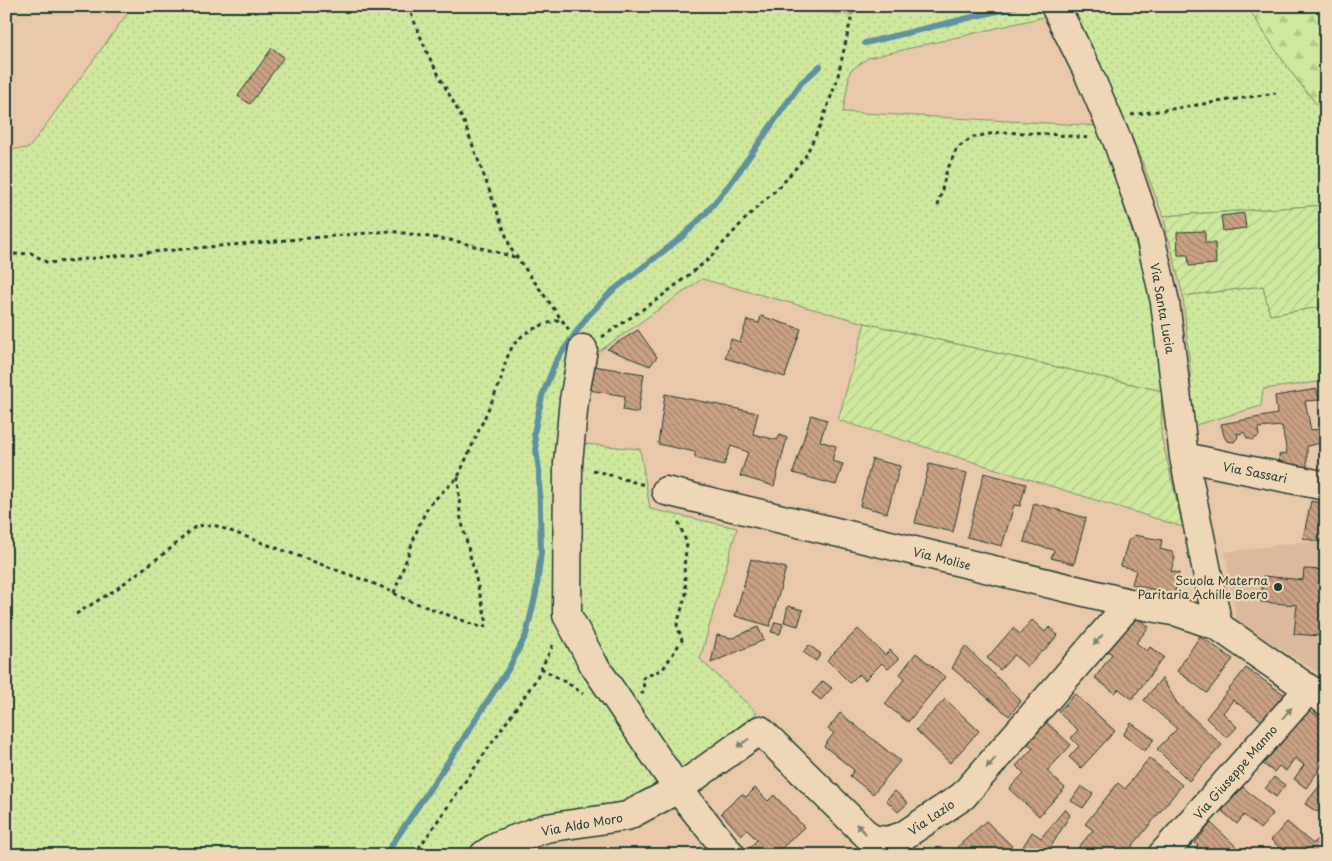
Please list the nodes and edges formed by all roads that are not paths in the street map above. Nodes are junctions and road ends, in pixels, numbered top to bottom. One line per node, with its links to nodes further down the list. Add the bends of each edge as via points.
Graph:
1 (1055, 6): 3 (street, Via Santa Lucia, via 1113,130 1150,236 1165,302)
2 (583, 350): 9 (street, via 568,463 567,615 594,665)
3 (1184, 457): 4 (street, Via Sassari); 7 (street, Via Santa Lucia)
4 (1326, 486)
5 (666, 491): 6 (street, Via Molise)
6 (1130, 603): 7 (street, Via Molise, via 1178,612); 9 (street, Via Lazio, one-way to 9, via 963,796 903,836 887,841 871,839 760,730)
7 (1218, 626): 8 (street, Via Molise)
8 (1317, 695): 12 (street, Via Giuseppe Manno, one-way to 8)
9 (678, 789): 10 (street, Via Aldo Moro, via 627,816 546,828 499,845); 11 (street)
10 (484, 855)
11 (731, 855)
12 (1162, 855)

